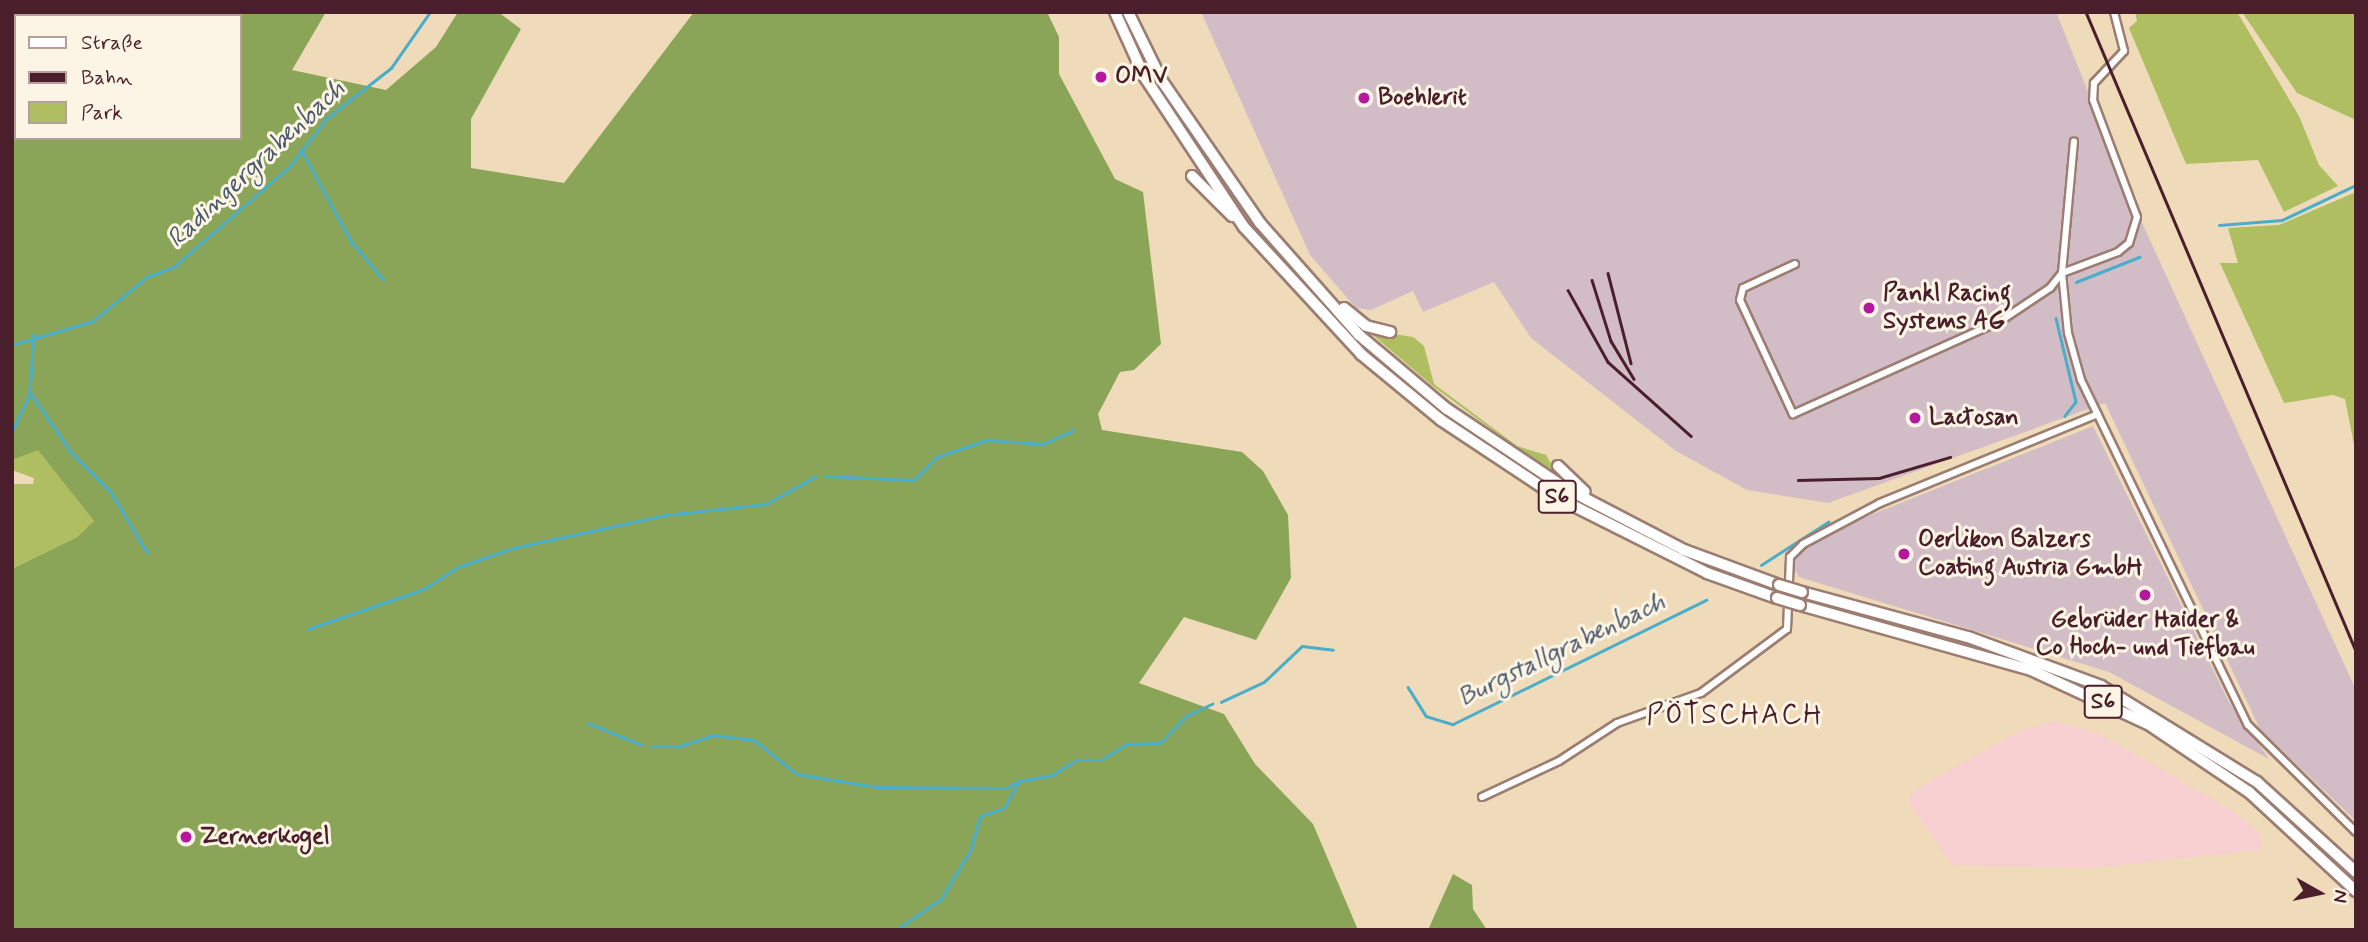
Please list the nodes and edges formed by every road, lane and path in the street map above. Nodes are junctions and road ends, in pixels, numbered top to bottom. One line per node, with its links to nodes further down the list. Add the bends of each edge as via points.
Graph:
1 (1115, 12): 6 (highway, S6, via 1144,76)
2 (1128, 12): 8 (highway, S6, via 1195,132)
3 (2114, 12): 9 (street, via 2124,51 2094,83 2093,100 2132,201 2135,229 2118,252)
4 (2074, 142): 9 (street)
5 (1192, 177): 6 (highway)
6 (1244, 227): 17 (highway, S6, bridge, via 1361,354 1488,455 1638,541 1777,598 2031,670 2148,724 2249,792)
7 (1795, 264): 9 (street, via 1743,288 1740,300 1793,414 2002,320)
8 (1302, 273): 10 (highway, via 1353,318); 13 (highway, S6, via 1359,335 1447,409)
9 (2062, 273): 11 (street, via 2067,333)
10 (1390, 332)
11 (2098, 414): 14 (street, via 1880,503 1803,544 1790,556 1787,629 1701,693 1617,723 1559,761); 15 (street, via 2248,725)
12 (1558, 466): 13 (highway)
13 (1629, 524): 16 (highway, S6, bridge, via 1779,585 1968,637 2101,687 2257,782)
14 (1482, 797)
15 (2356, 832)
16 (2356, 872)
17 (2356, 891)

